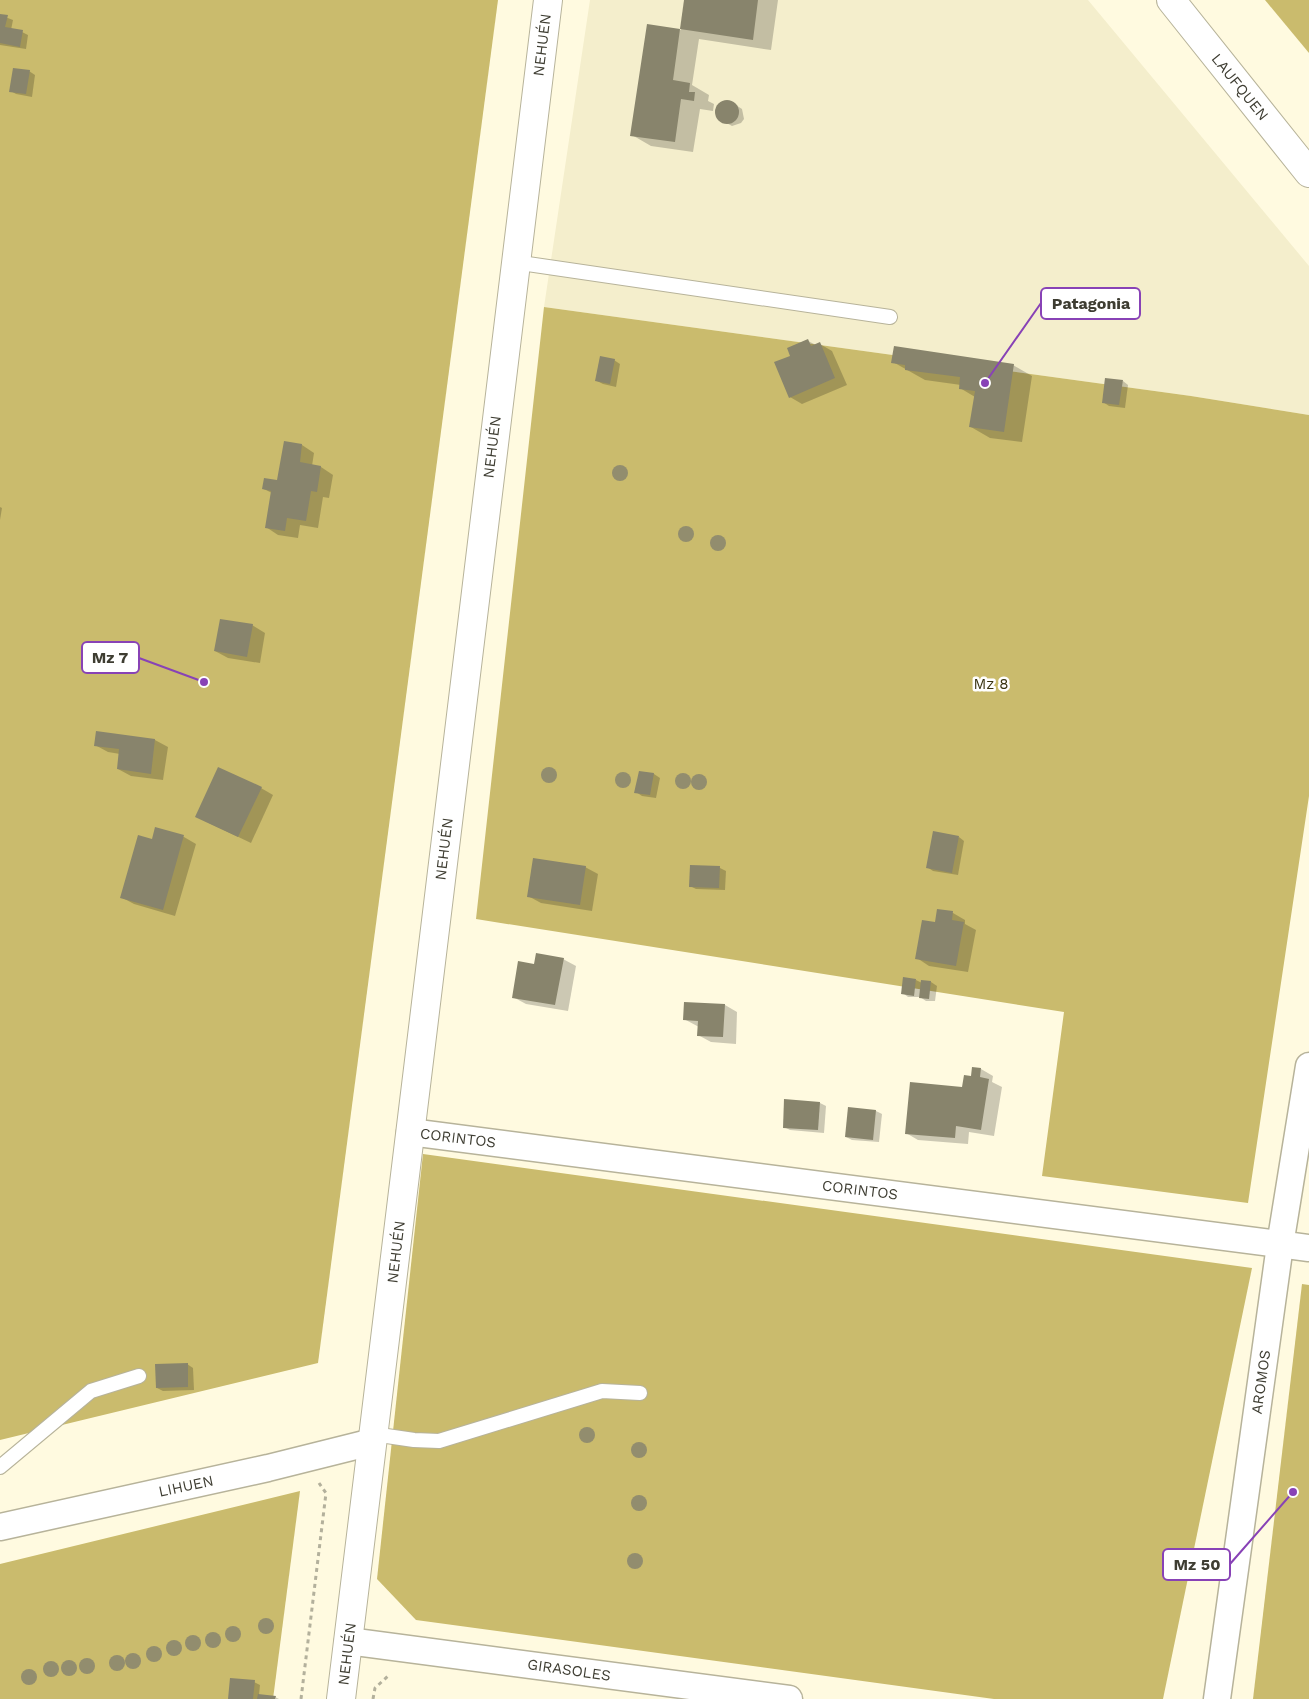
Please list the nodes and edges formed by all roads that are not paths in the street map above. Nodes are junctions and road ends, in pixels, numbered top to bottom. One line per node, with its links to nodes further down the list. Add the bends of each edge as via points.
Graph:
1 (548, 0): 4 (street, NEHUÉN)
2 (1171, 0): 3 (street, LAUFQUEN)
3 (1309, 173)
4 (514, 262): 5 (lane); 7 (street, NEHUÉN)
5 (890, 318)
6 (1309, 1066): 8 (street, AROMOS)
7 (410, 1132): 8 (street, CORINTOS); 12 (street, NEHUÉN)
8 (1280, 1245): 9 (street, CORINTOS); 18 (street, AROMOS)
9 (1309, 1248)
10 (139, 1376): 13 (lane, via 91,1391)
11 (640, 1393): 12 (lane, via 602,1392 439,1441)
12 (373, 1438): 14 (street, LIHUEN, via 268,1468); 15 (street, NEHUÉN)
13 (0, 1467)
14 (0, 1527)
15 (348, 1641): 16 (street, NEHUÉN); 17 (street, GIRASOLES)
16 (341, 1699)
17 (789, 1699)
18 (1217, 1699)

